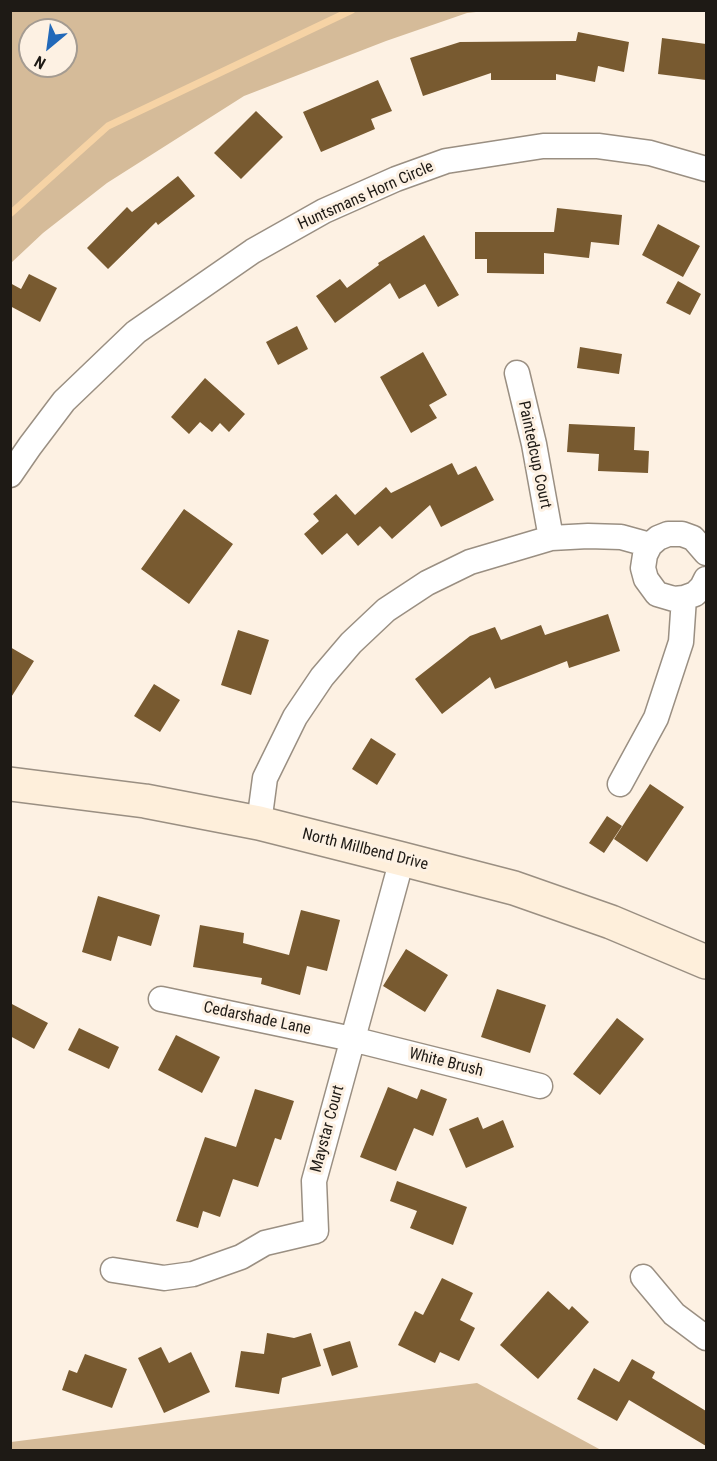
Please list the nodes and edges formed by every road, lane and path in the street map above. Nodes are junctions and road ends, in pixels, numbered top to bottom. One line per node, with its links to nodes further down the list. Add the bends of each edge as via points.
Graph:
1 (706, 169): 3 (street, Huntsmans Horn Circle, via 650,153 543,146 446,161 334,206 253,251 136,332 64,402)
2 (517, 373): 4 (street, Paintedcup Court)
3 (10, 475)
4 (551, 538): 5 (street, via 621,537); 11 (street, via 470,562 427,583 386,610 351,643 295,717 265,778)
5 (650, 545): 6 (street, via 668,534 682,534 699,542); 8 (street, via 643,568 649,585 663,597)
6 (706, 553)
7 (706, 579): 8 (street, via 695,594)
8 (684, 598): 10 (street, via 681,642 656,718)
9 (10, 784): 11 (street, North Millbend Drive, via 145,801)
10 (620, 784)
11 (259, 823): 12 (street, North Millbend Drive)
12 (402, 858): 13 (street, North Millbend Drive, via 514,888 611,922); 15 (street, Maystar Court)
13 (706, 962)
14 (162, 999): 15 (street, Cedarshade Lane)
15 (352, 1039): 16 (street, White Brush); 17 (street, Maystar Court, via 314,1181 316,1231 265,1243 193,1274 164,1278)
16 (540, 1086)
17 (113, 1270)
18 (643, 1277): 19 (street, via 674,1314)
19 (706, 1338)

